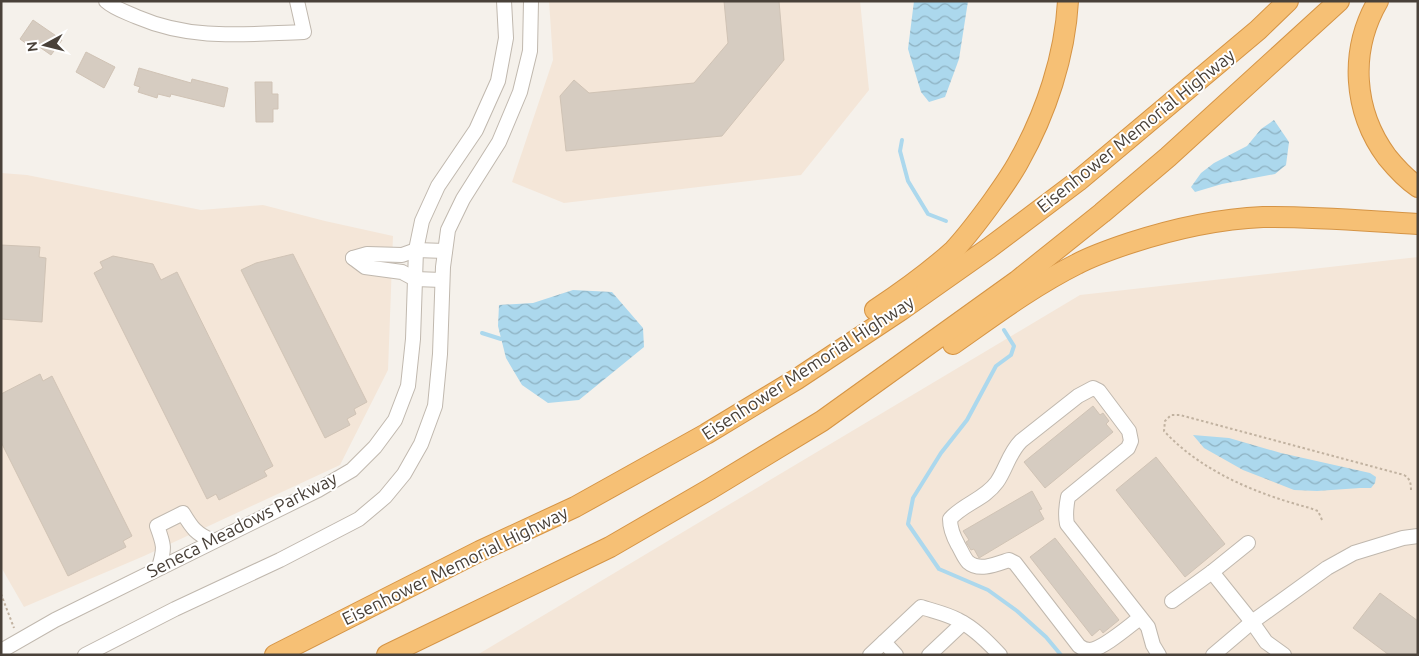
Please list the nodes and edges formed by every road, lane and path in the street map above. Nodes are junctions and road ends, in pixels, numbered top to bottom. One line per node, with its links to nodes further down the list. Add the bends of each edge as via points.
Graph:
1 (106, 1): 2 (street, via 154,24 212,35 304,32)
2 (297, 1)
3 (504, 1): 11 (street, Seneca Meadows Parkway, via 506,38 498,81 476,130 438,186 422,221)
4 (531, 1): 12 (street, via 530,51 520,92 499,142 463,199 448,230)
5 (1068, 1): 17 (highway, via 1054,79 1037,125 1003,186 954,249 893,298)
6 (1288, 1): 17 (highway, Eisenhower Memorial Highway, via 1106,158 989,248 797,378 706,434)
7 (1339, 1): 15 (highway, Eisenhower Memorial Highway, via 1102,213 1016,281)
8 (1378, 1): 9 (highway, via 1360,48 1358,68 1362,107 1381,148 1394,166)
9 (1418, 186)
10 (1418, 224): 15 (highway, via 1261,217 1181,228 1109,250 1025,294 932,359)
11 (416, 250): 12 (street); 13 (street, Seneca Meadows Parkway); 13 (street, via 402,255 367,254 353,258 365,268 402,272)
12 (445, 251): 14 (street)
13 (415, 279): 14 (street); 20 (street, Seneca Meadows Parkway, via 408,386 395,420 375,447 352,470 318,490)
14 (442, 280): 33 (street, via 436,406 421,444 404,474 385,497 359,519)
15 (822, 421): 35 (highway, Eisenhower Memorial Highway, via 610,547)
16 (1412, 492): 18 (path, via 1404,475 1180,415 1171,415 1165,421 1164,431 1174,442 1208,466 1263,494 1310,508 1318,512)
17 (575, 507): 34 (highway, Eisenhower Memorial Highway, via 480,551)
18 (1322, 520)
19 (1418, 536): 27 (street, via 1354,553 1327,568)
20 (213, 541): 22 (street, Seneca Meadows Parkway); 22 (street, via 200,536 184,513 157,526 164,552)
21 (1248, 543): 23 (street)
22 (159, 567): 29 (street, Seneca Meadows Parkway)
23 (1212, 572): 25 (street); 27 (street)
24 (1, 594): 29 (path)
25 (1172, 600)
26 (1140, 618): 26 (street, via 1067,524 1065,508 1068,497 1128,448 1131,441 1130,432 1123,422 1099,390 1093,388 1021,441 996,483 956,512 950,519 950,527 968,562 987,567 1009,560 1015,563 1084,650 1100,647); 40 (street, via 1148,627)
27 (1252, 622): 41 (street); 42 (street, via 1266,642)
28 (963, 623): 30 (street, via 921,607); 31 (street); 38 (street)
29 (20, 639): 32 (street, Seneca Meadows Parkway)
30 (884, 642): 36 (street); 37 (street)
31 (996, 650): 39 (street)
32 (1, 651)
33 (85, 655)
34 (275, 655)
35 (387, 655)
36 (870, 655)
37 (896, 655)
38 (929, 655)
39 (980, 655)
40 (1159, 655)
41 (1213, 655)
42 (1284, 655)

